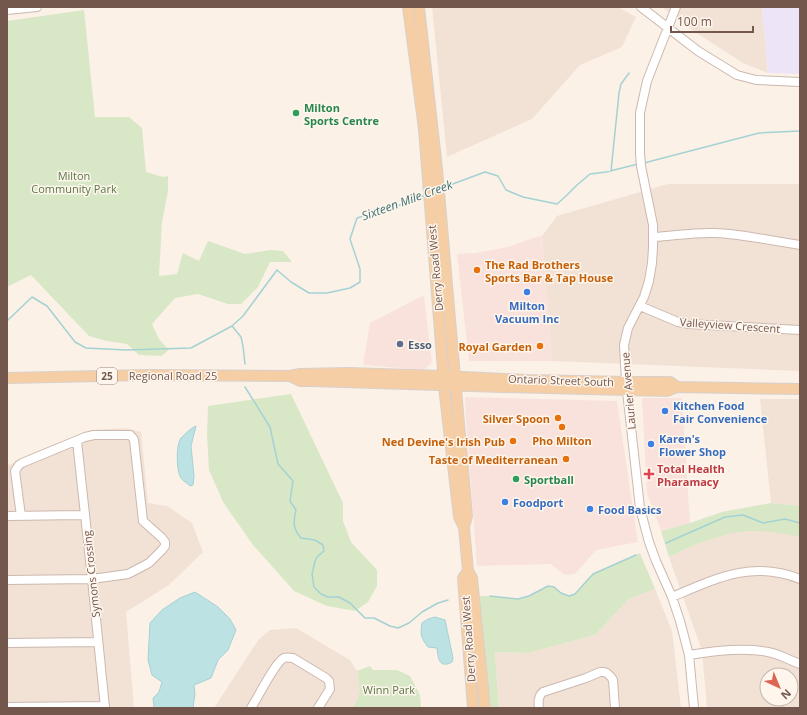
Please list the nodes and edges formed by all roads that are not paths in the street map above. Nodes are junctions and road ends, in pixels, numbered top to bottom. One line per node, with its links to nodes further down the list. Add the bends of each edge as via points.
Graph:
1 (37, 7): 6 (street)
2 (408, 7): 14 (main road, Derry Road West, via 424,129)
3 (419, 7): 15 (main road, Derry Road West, via 437,169)
4 (641, 7): 7 (street)
5 (676, 7): 7 (street, Laurier Avenue)
6 (7, 10)
7 (669, 28): 8 (street, via 698,51 737,75 756,80); 9 (street, Laurier Avenue, via 647,81 640,113 640,153)
8 (800, 82)
9 (654, 237): 10 (street, via 714,233); 11 (street, Laurier Avenue, via 649,281)
10 (800, 245)
11 (640, 306): 12 (street, Valleyview Crescent, via 689,324); 16 (street, Laurier Avenue, via 628,328 624,345)
12 (800, 330)
13 (7, 378): 14 (main road, Regional Road 25 / 25, via 148,375 290,376 341,373)
14 (444, 381): 15 (main road, Ontario Street South / 25); 22 (main road, Derry Road West, via 459,517)
15 (455, 381): 16 (main road, Ontario Street South, via 527,380); 22 (main road, Derry Road West, via 467,516)
16 (626, 386): 17 (main road, Ontario Street South, via 670,382 677,387); 27 (street, Laurier Avenue, via 640,508 656,561)
17 (800, 389)
18 (77, 441): 19 (street, Symons Crossing); 21 (street, via 27,460 16,469); 24 (street, via 94,435 131,435 134,440 143,521 165,542 162,550 149,563 128,574)
19 (84, 515): 21 (street); 24 (street, Symons Crossing)
20 (7, 516): 21 (street)
21 (21, 516)
22 (464, 527): 23 (main road, Derry Road West)
23 (468, 571): 36 (main road, Derry Road West, via 463,578); 37 (main road, Derry Road West, via 472,578)
24 (92, 579): 26 (street); 28 (street, Symons Crossing)
25 (800, 579): 27 (street, via 760,570 739,572)
26 (7, 580)
27 (672, 597): 30 (street, Laurier Avenue)
28 (98, 642): 29 (street); 33 (street, Symons Crossing)
29 (7, 643)
30 (689, 655): 31 (street, via 756,650 782,656); 40 (street, Laurier Avenue)
31 (800, 664)
32 (7, 707): 33 (street)
33 (105, 707)
34 (251, 708): 35 (street, via 277,665 283,658 288,657 329,681 330,689)
35 (318, 708)
36 (473, 708)
37 (485, 708)
38 (539, 708): 39 (street, via 538,702 543,692 600,672 611,677)
39 (615, 708)
40 (694, 708)

